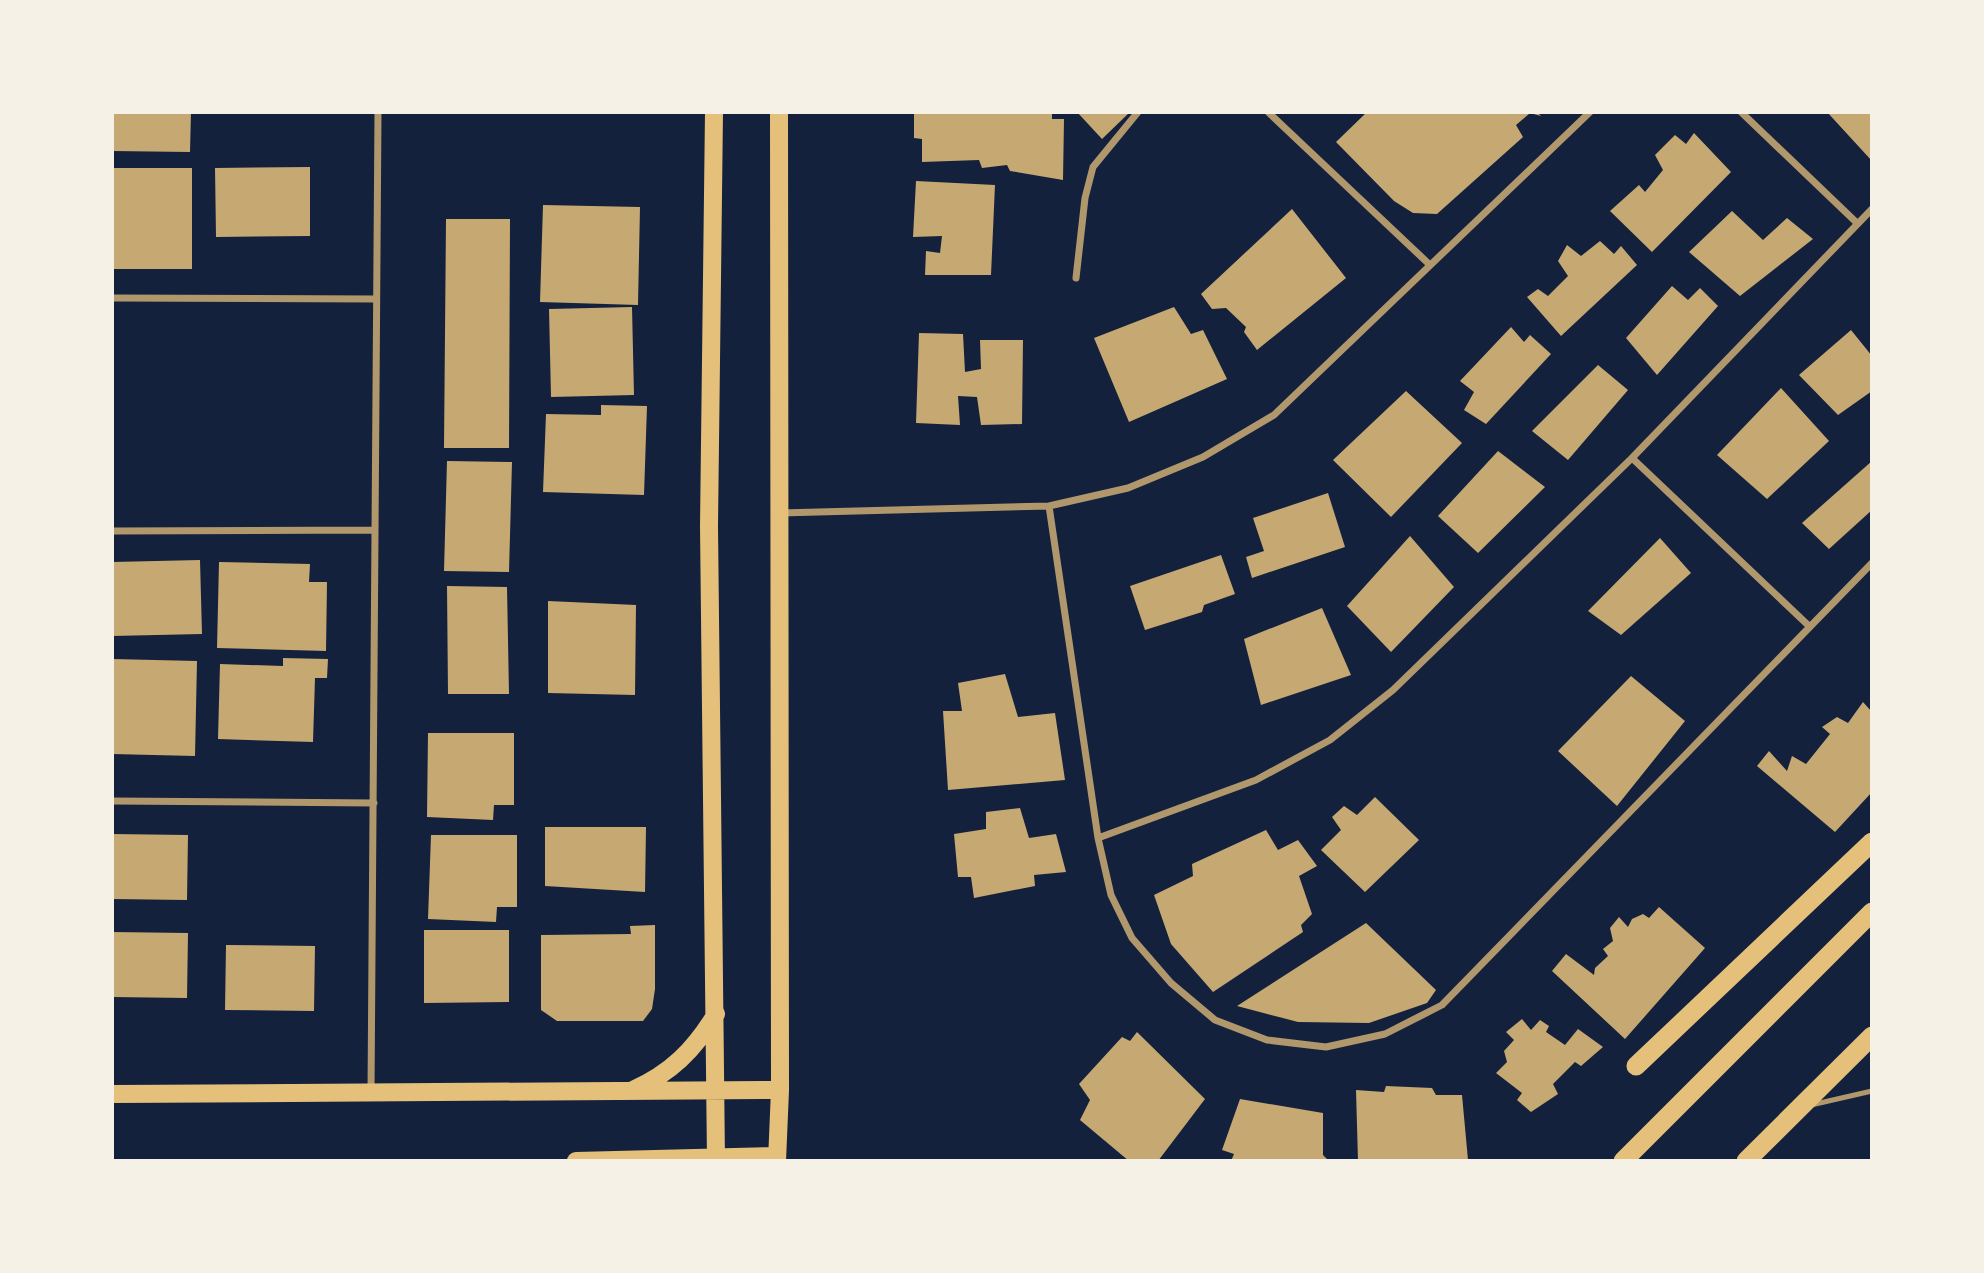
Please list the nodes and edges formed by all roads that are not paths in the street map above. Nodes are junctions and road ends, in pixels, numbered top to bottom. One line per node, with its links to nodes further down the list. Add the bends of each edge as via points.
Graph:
1 (378, 112): 13 (street)
2 (714, 112): 26 (main road, via 709,526)
3 (779, 112): 16 (main road)
4 (1138, 112): 11 (street, via 1093,167)
5 (1268, 112): 10 (street)
6 (1590, 112): 10 (street)
7 (1741, 112): 9 (street)
8 (1872, 209): 9 (street)
9 (1857, 223): 14 (street)
10 (1430, 265): 15 (street, via 1274,415 1203,457 1141,483)
11 (1076, 278)
12 (112, 298): 13 (street)
13 (376, 299): 17 (street)
14 (1632, 458): 20 (street); 23 (street, via 1393,690 1330,740 1256,780)
15 (1049, 506): 16 (street); 23 (street)
16 (780, 513): 29 (main road)
17 (374, 530): 18 (street); 22 (street)
18 (112, 531)
19 (1872, 563): 20 (street)
20 (1809, 626): 23 (street, via 1442,1005 1385,1034 1326,1047 1267,1040 1215,1020 1171,983 1132,938 1111,895)
21 (112, 801): 22 (street)
22 (374, 803): 33 (street)
23 (1098, 838)
24 (1872, 842): 28 (highway)
25 (1872, 912): 39 (highway)
26 (716, 1014): 31 (main road); 34 (main road, via 680,1063)
27 (1872, 1035): 35 (highway)
28 (1636, 1066)
29 (780, 1090): 31 (main road); 37 (main road)
30 (1872, 1091): 35 (lane)
31 (716, 1092): 34 (main road); 36 (main road)
32 (112, 1094): 33 (main road)
33 (371, 1094): 34 (main road)
34 (625, 1094)
35 (1798, 1108): 40 (highway)
36 (716, 1159): 37 (main road); 38 (main road)
37 (777, 1159)
38 (576, 1161)
39 (1623, 1161)
40 (1746, 1161)

